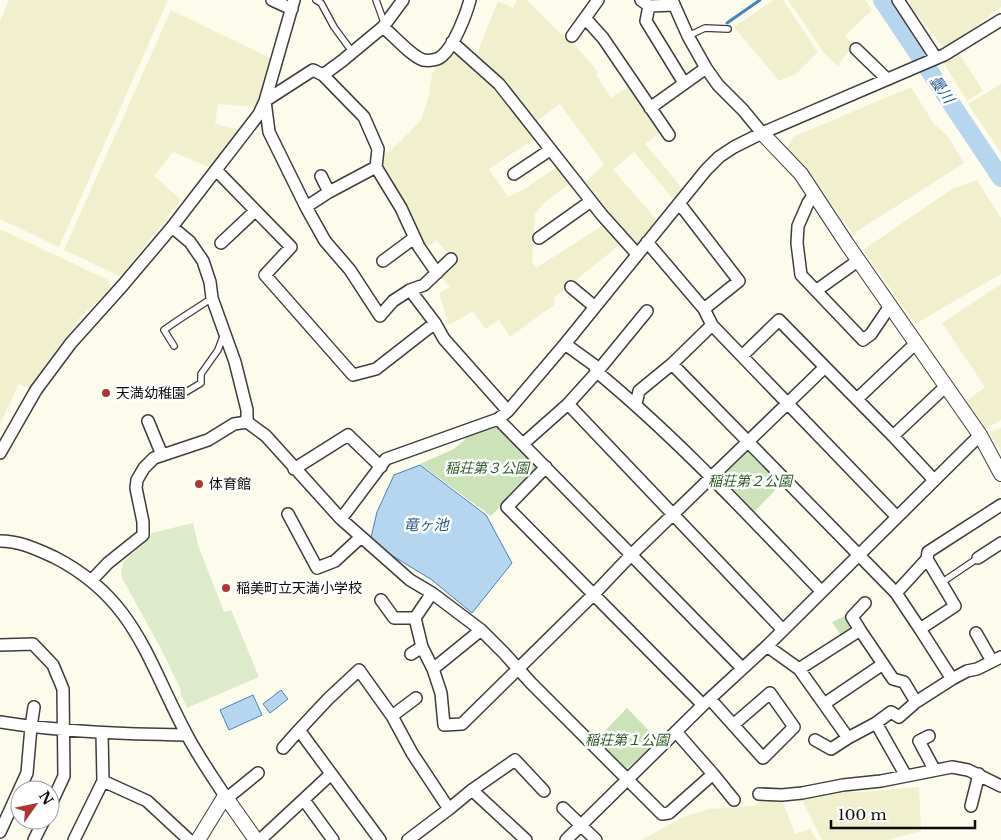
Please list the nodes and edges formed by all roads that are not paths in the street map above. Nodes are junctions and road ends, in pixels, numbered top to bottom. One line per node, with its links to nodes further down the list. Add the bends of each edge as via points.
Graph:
1 (272, 0): 10 (street)
2 (316, 0): 19 (lane)
3 (376, 0): 12 (lane)
4 (403, 0): 12 (street)
5 (470, 0): 17 (street)
6 (598, 0): 11 (street)
7 (898, 0): 20 (street)
8 (645, 3): 9 (street); 24 (street, via 646,21)
9 (673, 3): 16 (street)
10 (293, 5): 25 (street)
11 (585, 18): 15 (street); 26 (street, via 603,38)
12 (384, 26): 17 (street, via 422,60 442,57); 19 (street)
13 (998, 27): 20 (street)
14 (728, 29): 16 (lane, via 705,28)
15 (572, 36)
16 (688, 36): 21 (street)
17 (452, 42): 29 (street, via 499,84)
18 (856, 49): 23 (street)
19 (353, 52): 22 (street)
20 (935, 59): 23 (street)
21 (706, 68): 24 (street); 27 (street)
22 (323, 75): 25 (street, via 313,70); 30 (street, via 364,117 378,149)
23 (887, 79): 27 (street)
24 (684, 83): 26 (street)
25 (265, 101): 31 (street, via 259,114); 38 (street, via 269,132)
26 (650, 108): 28 (street)
27 (762, 133): 35 (street, via 801,174); 37 (street, via 719,157)
28 (669, 135)
29 (550, 150): 32 (street); 36 (street)
30 (376, 166): 34 (street); 42 (street, via 401,208)
31 (216, 170): 39 (street); 40 (street)
32 (514, 174)
33 (321, 176): 34 (street)
34 (329, 192): 38 (street)
35 (814, 194): 47 (street); 52 (street, via 798,226 798,244 801,275)
36 (591, 201): 41 (street); 45 (street)
37 (679, 203): 43 (street); 56 (street, via 739,281)
38 (306, 207): 51 (street, via 324,241 350,270 380,316 393,301)
39 (255, 211): 44 (street, via 226,231); 58 (street, via 291,247 265,275 353,375 376,369)
40 (172, 227): 53 (street, via 190,242 203,261); 82 (street, via 70,343 36,390)
41 (543, 231)
42 (414, 238): 48 (street); 49 (street)
43 (647, 242): 45 (street); 56 (street)
44 (221, 244)
45 (637, 254): 54 (street)
46 (451, 259): 49 (street)
47 (858, 260): 52 (street); 55 (street)
48 (383, 261)
49 (437, 273): 51 (street, via 424,285)
50 (571, 287): 54 (street)
51 (410, 290): 58 (street)
52 (817, 290): 55 (street, via 863,340 871,334)
53 (212, 298): 60 (street); 63 (lane, via 164,330)
54 (595, 306): 62 (street)
55 (890, 306): 61 (street)
56 (704, 309): 59 (street)
57 (646, 319): 67 (street)
58 (435, 323): 74 (street, via 444,339)
59 (712, 325): 64 (street); 65 (street)
60 (225, 332): 69 (lane, via 218,350 201,374 201,383); 77 (street, via 247,410)
61 (916, 343): 68 (street); 70 (street)
62 (565, 344): 67 (street, via 594,365); 74 (street)
63 (174, 346)
64 (742, 356): 66 (street, via 779,320); 71 (street)
65 (672, 364): 73 (street, via 639,392); 80 (street)
66 (825, 367): 70 (street); 71 (street)
67 (597, 372): 72 (street); 73 (street)
68 (945, 387): 78 (street); 79 (street)
69 (186, 392)
70 (857, 399): 79 (street)
71 (788, 403): 80 (street); 93 (street)
72 (568, 404): 81 (street); 92 (street)
73 (636, 404): 88 (street)
74 (508, 411): 75 (street)
75 (498, 419): 81 (street); 84 (street, via 390,458)
76 (148, 421): 83 (street)
77 (247, 422): 83 (street, via 234,424 208,440); 86 (street, via 266,436)
78 (980, 435): 87 (street); 89 (street)
79 (893, 436): 89 (street)
80 (748, 441): 88 (street); 99 (street)
81 (524, 443): 85 (street)
82 (0, 453)
83 (162, 455): 102 (street, via 154,458 137,480 143,535)
84 (381, 467): 86 (street, via 348,435); 94 (street)
85 (546, 467): 98 (street); 107 (street, via 507,507)
86 (294, 468): 94 (street)
87 (1001, 474)
88 (712, 477): 92 (street); 104 (street)
89 (934, 480): 93 (street)
90 (1001, 505): 101 (street, via 928,552)
91 (288, 514): 95 (street, via 317,568 335,561)
92 (673, 514): 98 (street); 113 (street)
93 (898, 517): 99 (street)
94 (341, 519): 95 (street)
95 (361, 537): 105 (street, via 410,580)
96 (0, 541): 102 (street, via 36,548)
97 (1001, 543): 100 (street)
98 (632, 554): 107 (street); 123 (street)
99 (859, 555): 104 (street); 106 (street)
100 (978, 558): 103 (lane)
101 (926, 559): 103 (street); 106 (street)
102 (91, 581): 141 (street, via 113,601 131,625)
103 (941, 583): 111 (street, via 956,606)
104 (821, 592): 113 (street)
105 (432, 593): 110 (street); 112 (street)
106 (896, 593): 111 (street)
107 (594, 594): 122 (street); 128 (street)
108 (381, 600): 110 (street, via 394,618)
109 (865, 603): 114 (street, via 852,617)
110 (415, 618): 118 (street)
111 (920, 629): 126 (street)
112 (481, 630): 122 (street); 124 (street)
113 (783, 630): 117 (street)
114 (860, 630): 121 (street); 125 (street)
115 (976, 633): 120 (street)
116 (0, 646): 137 (street, via 33,644 53,665 63,690)
117 (767, 646): 123 (street); 125 (street)
118 (422, 647): 119 (street); 124 (street)
119 (411, 654)
120 (997, 659): 126 (street)
121 (883, 664): 129 (street, via 893,678 904,682); 130 (street)
122 (518, 668): 124 (street, via 462,724 444,725 441,693); 152 (street)
123 (742, 668): 128 (street)
124 (433, 669)
125 (800, 669): 130 (street)
126 (952, 679): 129 (street)
127 (416, 698): 132 (street)
128 (707, 702): 135 (street); 140 (street)
129 (916, 702): 134 (street, via 899,716 891,712)
130 (824, 704): 143 (street)
131 (34, 708): 136 (street)
132 (392, 716): 138 (street, via 359,670); 164 (street)
133 (0, 722): 136 (street)
134 (876, 723): 143 (street); 151 (street)
135 (733, 725): 135 (street, via 763,758 794,726 770,693)
136 (31, 727): 137 (street); 166 (street, via 27,773)
137 (65, 730): 139 (street); 154 (street, via 64,776)
138 (299, 730): 145 (street); 148 (street)
139 (102, 733): 141 (street); 153 (street)
140 (676, 733): 149 (street); 152 (street)
141 (187, 735): 159 (street)
142 (929, 736): 146 (street, via 919,741)
143 (848, 738): 144 (street, via 831,749)
144 (815, 740)
145 (283, 748)
146 (934, 769): 150 (street, via 952,767); 151 (street)
147 (258, 773): 159 (street)
148 (331, 774): 160 (street); 173 (street)
149 (713, 774): 152 (street, via 669,813 662,814); 161 (street)
150 (979, 774): 155 (street); 162 (street)
151 (906, 776): 158 (street, via 802,793)
152 (628, 779): 165 (street)
153 (103, 781): 167 (street); 168 (street, via 147,801)
154 (60, 785)
155 (1001, 786)
156 (472, 790): 157 (street, via 518,758); 164 (street); 175 (street)
157 (545, 791)
158 (760, 794)
159 (225, 797): 169 (street); 170 (street)
160 (304, 800): 171 (street); 172 (street)
161 (734, 800)
162 (971, 806)
163 (563, 808): 165 (street)
164 (449, 809): 174 (street)
165 (581, 825): 176 (street); 177 (street)
166 (0, 832)
167 (74, 840)
168 (189, 840)
169 (198, 840)
170 (256, 840)
171 (260, 840)
172 (333, 840)
173 (380, 840)
174 (408, 840)
175 (526, 840)
176 (566, 840)
177 (596, 840)

